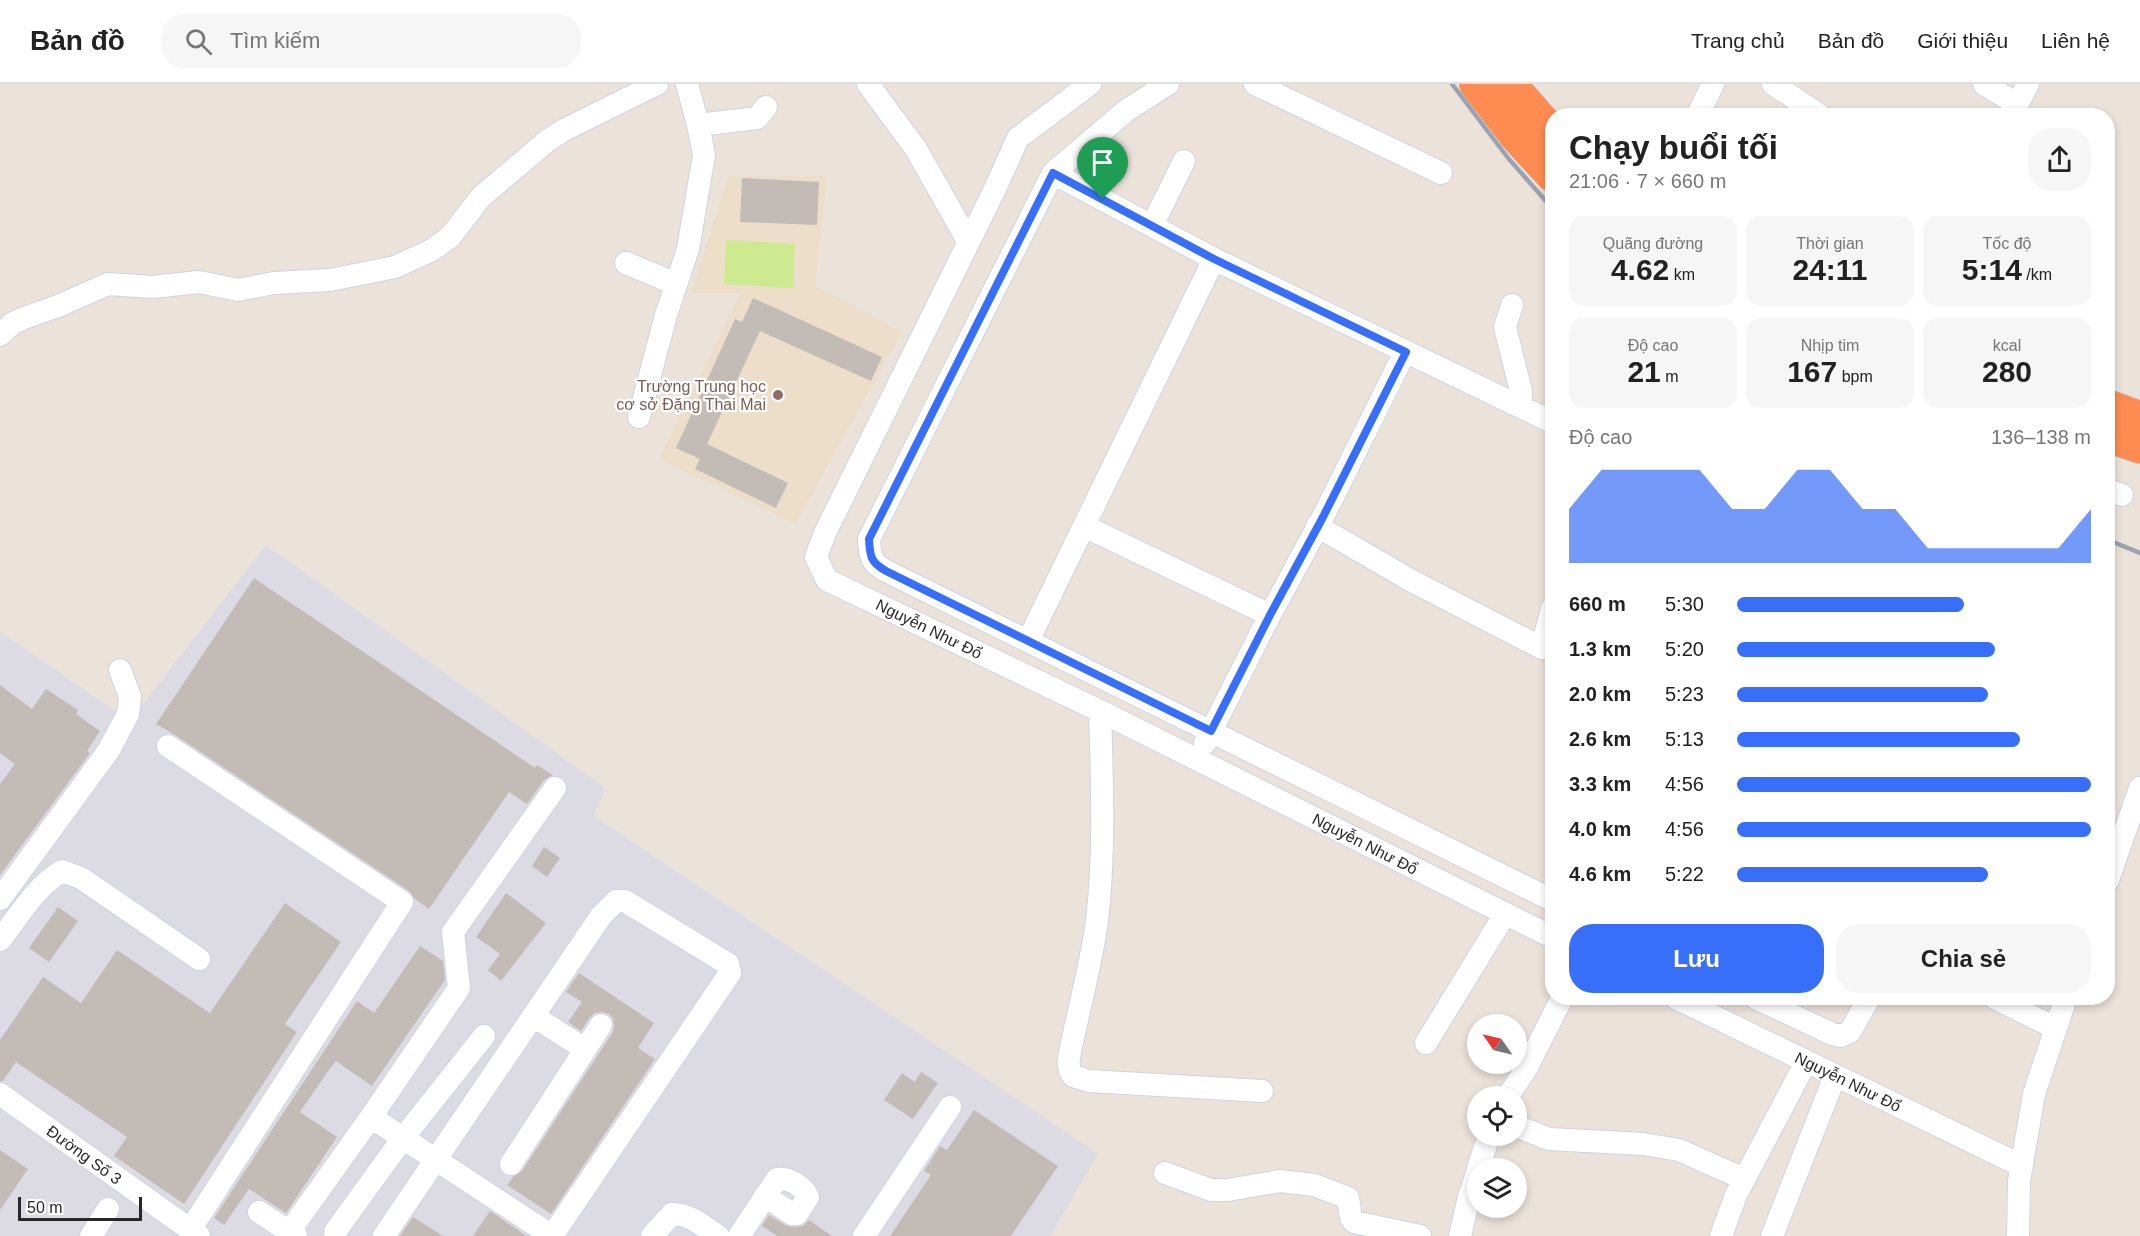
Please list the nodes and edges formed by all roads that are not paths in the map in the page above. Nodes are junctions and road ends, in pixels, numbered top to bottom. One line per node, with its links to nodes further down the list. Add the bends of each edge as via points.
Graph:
1 (657, 84): 28 (street, via 547,141 481,197 450,237 394,267 330,280 274,283 238,290 199,282 152,287 108,284 13,323)
2 (687, 84): 17 (street)
3 (868, 84): 23 (street, via 916,149)
4 (1090, 84): 23 (street, Nguyễn Như Đổ, via 1018,138)
5 (1168, 84): 20 (street, via 1127,110)
6 (1255, 84): 21 (street)
7 (1476, 84): 19 (highway)
8 (1510, 84): 16 (highway)
9 (1713, 84): 14 (street)
10 (1773, 84): 15 (street)
11 (1984, 84): 12 (street)
12 (2019, 101)
13 (766, 107): 17 (street, via 758,118)
14 (1701, 108)
15 (1809, 108)
16 (1545, 124)
17 (698, 125): 26 (street, via 704,154 688,249)
18 (1184, 161): 22 (street)
19 (1545, 167)
20 (1053, 173): 22 (street); 40 (street, via 869,539 876,565)
21 (1441, 173)
22 (1152, 226): 24 (street)
23 (968, 241): 43 (street, Nguyễn Như Đổ, via 816,557 827,580)
24 (1214, 259): 29 (street); 37 (street)
25 (626, 263): 26 (street)
26 (676, 284): 32 (street)
27 (1512, 305): 30 (street, via 1505,327 1521,391)
28 (0, 335)
29 (1406, 352): 30 (street); 38 (street)
30 (1521, 407): 34 (street)
31 (2115, 409): 33 (highway)
32 (639, 417)
33 (2140, 418)
34 (1545, 419)
35 (2115, 438): 36 (highway)
36 (2140, 447)
37 (1084, 526): 39 (street); 40 (street)
38 (1317, 526): 39 (street); 41 (street, via 1410,580)
39 (1270, 615): 44 (street)
40 (1028, 641): 44 (street)
41 (1545, 649)
42 (120, 670): 51 (street, via 130,696 128,714 109,750)
43 (1100, 711): 46 (street, Nguyễn Như Đổ); 71 (street, via 1100,888 1092,953 1069,1054 1069,1070 1073,1076 1089,1081)
44 (1211, 731): 46 (street); 50 (street)
45 (168, 746): 87 (street, via 402,902)
46 (1196, 760): 52 (street, Nguyễn Như Đổ)
47 (555, 788): 74 (street, via 453,932 459,988)
48 (2140, 788): 49 (street)
49 (2115, 860)
50 (1545, 897)
51 (0, 899)
52 (1505, 914): 53 (street, Nguyễn Như Đổ); 66 (street)
53 (1545, 934)
54 (0, 940): 55 (street, via 38,891 62,871 81,878)
55 (199, 959)
56 (1558, 1005): 70 (street)
57 (1690, 1005): 68 (street, Nguyễn Như Đổ)
58 (1770, 1005): 59 (street, via 1841,1036 1850,1032)
59 (1865, 1005)
60 (2009, 1005): 64 (street)
61 (2063, 1005): 64 (street)
62 (533, 1016): 67 (street); 77 (street); 91 (street, via 601,916 616,901 625,901 728,964 730,973)
63 (601, 1025): 67 (street)
64 (2055, 1028): 79 (street, via 2034,1094)
65 (484, 1036): 76 (street)
66 (1426, 1043)
67 (585, 1049): 78 (street)
68 (1806, 1062): 69 (street, Nguyễn Như Đổ); 81 (street)
69 (1835, 1076): 79 (street, Nguyễn Như Đổ); 99 (street)
70 (1515, 1086)
71 (1262, 1091)
72 (0, 1094): 87 (street, Đường Số 3)
73 (950, 1107): 95 (street)
74 (371, 1118): 76 (street); 88 (street)
75 (1527, 1130): 81 (street, via 1549,1139 1679,1150)
76 (403, 1138): 77 (street); 86 (street)
77 (436, 1159): 90 (street); 91 (street)
78 (512, 1164)
79 (2022, 1166): 100 (street)
80 (1165, 1173): 96 (street, via 1211,1190 1280,1181 1314,1185 1348,1198 1354,1222)
81 (1744, 1179): 98 (street)
82 (765, 1196): 94 (street)
83 (1467, 1202): 97 (street)
84 (108, 1209): 89 (street)
85 (259, 1212): 88 (street)
86 (335, 1232)
87 (194, 1233)
88 (293, 1234)
89 (91, 1236)
90 (384, 1236)
91 (552, 1236)
92 (652, 1236): 93 (street, via 672,1214 690,1218)
93 (718, 1236)
94 (739, 1236)
95 (864, 1236)
96 (1420, 1236)
97 (1460, 1236)
98 (1721, 1236)
99 (1772, 1236)
100 (2018, 1236)

